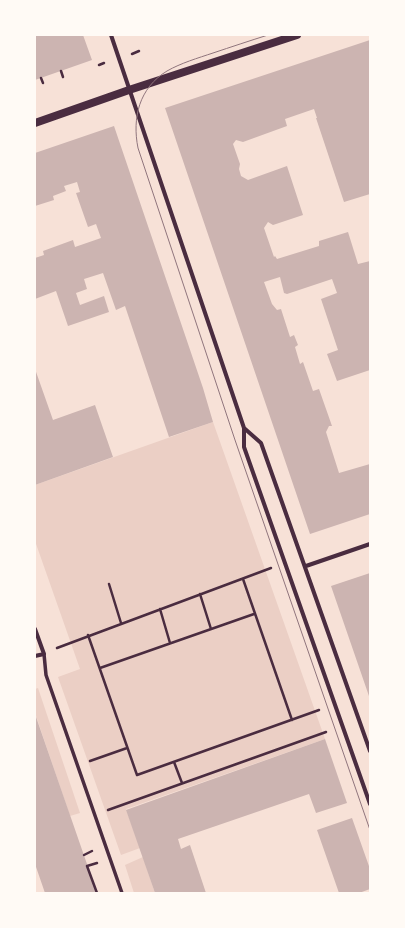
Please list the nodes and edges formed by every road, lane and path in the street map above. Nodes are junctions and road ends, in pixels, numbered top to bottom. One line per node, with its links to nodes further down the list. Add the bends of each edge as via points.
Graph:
1 (111, 35): 7 (street)
2 (297, 35): 7 (main road)
3 (61, 71): 4 (path)
4 (63, 77)
5 (42, 78): 6 (path)
6 (43, 83)
7 (129, 90): 8 (main road); 9 (street)
8 (35, 123)
9 (244, 428): 11 (street, via 244,447); 12 (street, via 261,443)
10 (370, 544): 12 (street)
11 (285, 563): 13 (path); 34 (street)
12 (306, 566): 30 (street)
13 (243, 579): 15 (path); 17 (path)
14 (109, 584): 18 (path)
15 (200, 594): 16 (path); 20 (path)
16 (160, 609): 18 (path); 22 (path)
17 (254, 614): 20 (path); 27 (path)
18 (121, 623): 21 (path)
19 (35, 629): 23 (street)
20 (211, 629): 22 (path)
21 (88, 635): 23 (path); 25 (path)
22 (170, 643): 25 (path)
23 (44, 654): 24 (street); 32 (street, via 46,675)
24 (35, 656)
25 (100, 668): 29 (path)
26 (319, 710): 27 (path)
27 (292, 720): 31 (path)
28 (326, 732): 33 (path)
29 (127, 748): 31 (path, via 137,775); 32 (path)
30 (370, 751)
31 (174, 762): 33 (path)
32 (78, 765): 35 (street)
33 (182, 783): 35 (path)
34 (370, 804)
35 (94, 814): 38 (street)
36 (91, 865): 37 (path, via 88,866)
37 (97, 893)
38 (122, 893)

